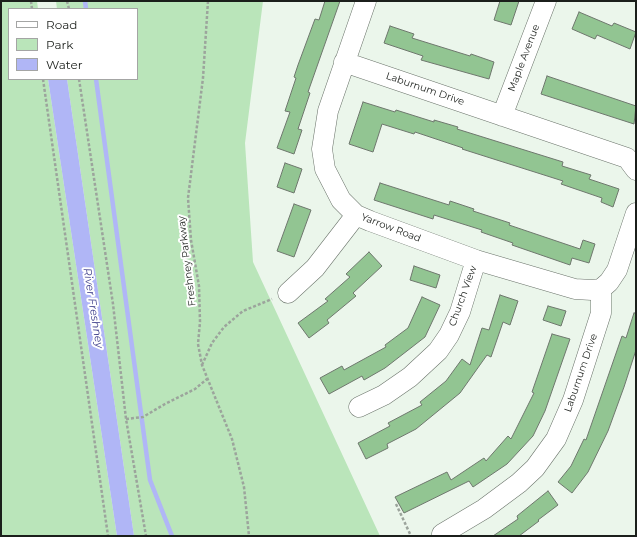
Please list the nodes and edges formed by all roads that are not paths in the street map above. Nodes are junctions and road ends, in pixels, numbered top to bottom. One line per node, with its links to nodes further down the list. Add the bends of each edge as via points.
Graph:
1 (366, 1): 3 (street, Yarrow Road)
2 (546, 1): 4 (street, Maple Avenue)
3 (344, 62): 4 (street, Laburnum Drive); 7 (street, Yarrow Road, via 328,111 322,149 325,170 341,200)
4 (502, 116): 5 (street, Laburnum Drive, via 627,158)
5 (636, 170)
6 (636, 213): 9 (street, via 617,270)
7 (356, 215): 8 (street, Yarrow Road); 10 (street, via 315,268)
8 (476, 260): 9 (street, Yarrow Road, via 575,289); 11 (street, Church View, via 460,312 438,351 410,377 384,395)
9 (601, 289): 12 (street, Laburnum Drive, via 601,313 573,400 556,439 535,468 519,483 484,509)
10 (288, 293)
11 (358, 407)
12 (442, 534)

